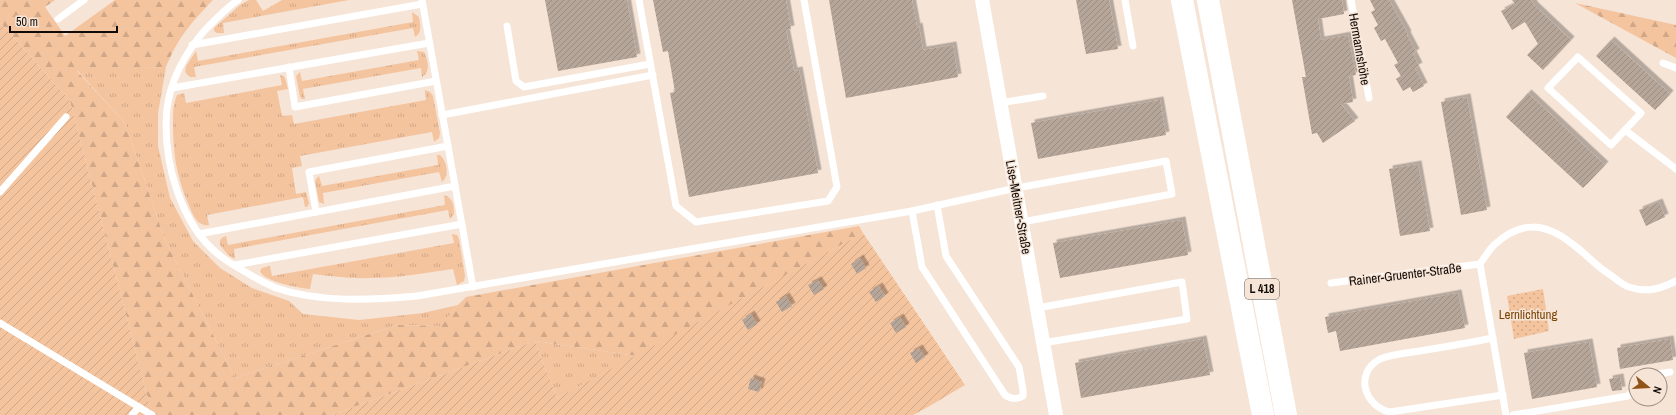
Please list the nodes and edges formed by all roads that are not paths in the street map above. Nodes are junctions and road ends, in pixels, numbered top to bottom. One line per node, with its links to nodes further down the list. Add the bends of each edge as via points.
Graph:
1 (84, 0): 11 (lane)
2 (238, 0): 14 (lane, via 214,20)
3 (639, 0): 16 (lane)
4 (804, 0): 20 (lane, via 837,187 828,201 696,222 676,206)
5 (982, 0): 25 (street, Lise-Meitner-Straße)
6 (1125, 0): 15 (lane)
7 (1182, 0): 55 (highway, L 418)
8 (1208, 0): 56 (highway, L 418)
9 (1351, 0): 24 (lane, Hermannshöhe)
10 (422, 2): 13 (lane); 14 (lane)
11 (58, 19)
12 (507, 26): 16 (lane, via 516,81 524,87)
13 (430, 43): 18 (lane); 21 (lane)
14 (192, 45): 22 (lane, via 180,66)
15 (1133, 46)
16 (650, 64): 20 (lane)
17 (1662, 64): 19 (lane)
18 (289, 67): 21 (lane, via 295,107); 22 (lane)
19 (1676, 68)
20 (653, 75): 26 (lane)
21 (436, 81): 26 (lane)
22 (172, 88): 39 (lane, via 166,134 169,162 187,215)
23 (1042, 96): 25 (lane)
24 (1369, 98)
25 (1000, 103): 32 (street, Lise-Meitner-Straße)
26 (442, 115): 29 (lane)
27 (66, 117): 33 (lane)
28 (1625, 130): 28 (lane, via 1611,145 1548,88 1578,57 1641,113); 30 (lane)
29 (448, 146): 31 (lane); 36 (lane, via 308,172)
30 (1676, 169)
31 (455, 186): 36 (lane); 38 (lane)
32 (1016, 188): 34 (lane); 37 (street, Lise-Meitner-Straße); 37 (lane, via 1166,162 1172,194)
33 (0, 192)
34 (937, 205): 35 (lane); 35 (lane, via 946,256 1019,366 1023,396 1018,399 1010,399 1004,395 922,267)
35 (912, 211): 44 (lane)
36 (316, 212): 39 (lane)
37 (1022, 222): 45 (street, Lise-Meitner-Straße)
38 (462, 224): 41 (lane); 44 (lane)
39 (199, 234): 41 (lane, via 222,258)
40 (1480, 264): 42 (lane, Rainer-Gruenter-Straße, via 1494,245 1507,236 1525,227 1538,227 1556,232 1628,287 1660,289); 43 (lane, Rainer-Gruenter-Straße); 47 (lane, Rainer-Gruenter-Straße)
41 (235, 266): 44 (lane, via 275,288 336,299 392,298)
42 (1676, 281)
43 (1331, 283)
44 (473, 287)
45 (1037, 308): 48 (street, Lise-Meitner-Straße); 48 (lane, via 1182,282 1188,319)
46 (0, 323): 51 (lane)
47 (1493, 338): 49 (lane, Rainer-Gruenter-Straße); 49 (lane, via 1380,359 1367,374 1366,390 1375,406 1390,412)
48 (1043, 343): 54 (street, Lise-Meitner-Straße)
49 (1503, 395): 57 (lane, Rainer-Gruenter-Straße)
50 (1628, 396): 58 (lane)
51 (139, 407): 52 (lane); 53 (lane)
52 (132, 415)
53 (152, 415)
54 (1056, 415)
55 (1263, 415)
56 (1286, 415)
57 (1506, 415)
58 (1513, 415)

